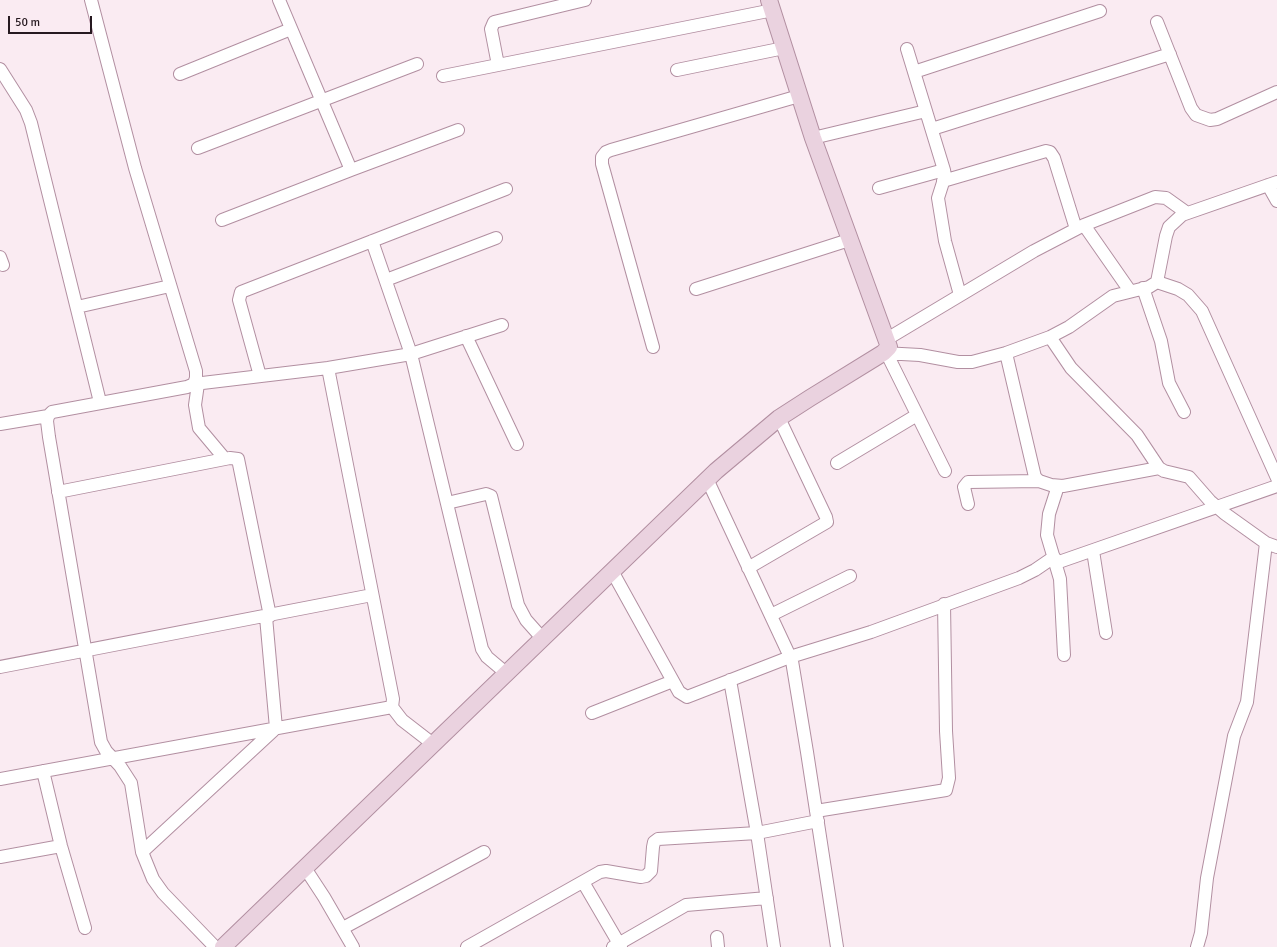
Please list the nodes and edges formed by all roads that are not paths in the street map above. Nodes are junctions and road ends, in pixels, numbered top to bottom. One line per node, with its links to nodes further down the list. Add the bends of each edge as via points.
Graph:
1 (91, 0): 40 (street, via 126,138)
2 (279, 0): 7 (street)
3 (585, 0): 12 (street, via 494,22 491,29)
4 (771, 5): 8 (street); 12 (street)
5 (1100, 11): 15 (street)
6 (1157, 22): 10 (street)
7 (291, 29): 16 (street); 20 (street)
8 (784, 48): 14 (street); 19 (street)
9 (907, 49): 15 (street)
10 (1170, 54): 18 (street, via 1190,108 1204,119 1217,119); 22 (street)
11 (417, 64): 20 (street)
12 (498, 64): 17 (street)
13 (0, 69): 45 (street, via 26,110 31,123)
14 (677, 70)
15 (914, 72): 21 (street)
16 (180, 74)
17 (443, 76)
18 (1277, 92)
19 (799, 96): 24 (street); 49 (street, via 611,150 602,158)
20 (321, 100): 25 (street); 26 (street)
21 (926, 110): 22 (street); 24 (street)
22 (932, 129): 27 (street)
23 (458, 130): 26 (street)
24 (813, 138): 36 (street)
25 (198, 148)
26 (351, 170): 33 (street)
27 (944, 176): 29 (street); 34 (street, via 1050,152); 44 (street, via 938,198 940,215)
28 (1273, 183): 31 (street); 32 (street)
29 (879, 188)
30 (506, 189): 37 (street)
31 (1277, 201)
32 (1187, 213): 34 (street, via 1172,201 1155,197); 39 (street, via 1176,219 1166,236)
33 (222, 220)
34 (1080, 227): 43 (street); 44 (street)
35 (496, 238): 38 (street)
36 (849, 240): 42 (street); 50 (street)
37 (372, 241): 38 (street); 54 (street, via 241,292 239,300)
38 (386, 280): 52 (street)
39 (1157, 282): 41 (street); 67 (street, via 1188,295 1202,310)
40 (170, 286): 45 (street); 55 (street, via 196,371)
41 (1143, 288): 43 (street); 57 (street, via 1161,341 1168,383)
42 (696, 289)
43 (1130, 291): 48 (street, via 1102,302 1069,327)
44 (960, 295): 50 (street)
45 (77, 307): 56 (street)
46 (502, 325): 47 (street)
47 (466, 336): 52 (street); 62 (street)
48 (1050, 337): 51 (street); 65 (street, via 1071,368 1137,435)
49 (653, 347)
50 (886, 349): 51 (street, via 958,362 982,360); 58 (street); 60 (street)
51 (1006, 353): 69 (street)
52 (411, 354): 53 (street); 73 (street)
53 (328, 368): 54 (street); 82 (street)
54 (260, 376): 55 (street)
55 (196, 384): 56 (street); 63 (street, via 195,405 199,428)
56 (100, 402): 59 (street, via 57,410)
57 (1184, 412)
58 (917, 415): 64 (street); 66 (street)
59 (48, 416): 61 (street); 72 (street)
60 (779, 418): 68 (street); 79 (street, via 827,522)
61 (0, 424)
62 (517, 444)
63 (225, 459): 72 (street); 85 (street, via 234,458 240,462)
64 (837, 463)
65 (1159, 468): 70 (street); 75 (street, via 1189,477)
66 (945, 471)
67 (1277, 478)
68 (707, 479): 79 (street); 80 (street)
69 (1038, 481): 70 (street); 74 (street, via 968,482 964,487)
70 (1058, 486): 78 (street, via 1048,525 1049,544)
71 (1277, 486): 75 (street)
72 (58, 492): 88 (street)
73 (447, 503): 87 (street, via 486,494 492,496 518,605 526,620); 92 (street, via 482,649 487,658)
74 (968, 504)
75 (1217, 508): 76 (street); 77 (street)
76 (1272, 545): 120 (street, via 1246,702 1234,736 1207,878)
77 (1093, 550): 78 (street); 86 (street)
78 (1055, 560): 83 (street, via 1024,576); 89 (street, via 1061,591)
79 (748, 568): 84 (street)
80 (612, 571): 87 (street); 93 (street)
81 (850, 576): 84 (street)
82 (372, 595): 85 (street); 95 (street, via 393,699)
83 (944, 604): 90 (street, via 861,636); 102 (street, via 949,778 946,790)
84 (771, 615): 90 (street)
85 (268, 616): 88 (street); 97 (street)
86 (1106, 633)
87 (542, 638): 92 (street)
88 (86, 650): 91 (street); 99 (street, via 101,742)
89 (1064, 655)
90 (790, 657): 94 (street); 102 (street, via 796,680)
91 (0, 667)
92 (506, 673): 98 (street)
93 (673, 680): 94 (street, via 679,692 687,697); 96 (street)
94 (730, 680): 103 (street)
95 (392, 708): 97 (street); 98 (street, via 402,720)
96 (592, 713)
97 (276, 728): 99 (street); 105 (street)
98 (433, 744): 108 (street)
99 (114, 758): 100 (street); 105 (street, via 131,783)
100 (43, 771): 101 (street); 104 (street)
101 (0, 779)
102 (817, 816): 103 (street); 119 (street)
103 (757, 832): 109 (street, via 658,839 654,842 651,871 646,876 606,871 595,874); 110 (street)
104 (61, 846): 107 (street); 111 (street)
105 (142, 852): 114 (street, via 146,866 163,893)
106 (484, 852): 112 (street)
107 (0, 857)
108 (305, 868): 112 (street); 115 (street)
109 (583, 882): 113 (street); 117 (street)
110 (767, 898): 113 (street, via 686,905); 118 (street)
111 (85, 928)
112 (342, 928): 116 (street)
113 (618, 946)
114 (215, 947)
115 (223, 947)
116 (353, 947)
117 (467, 947)
118 (774, 947)
119 (837, 947)
120 (1197, 947)

